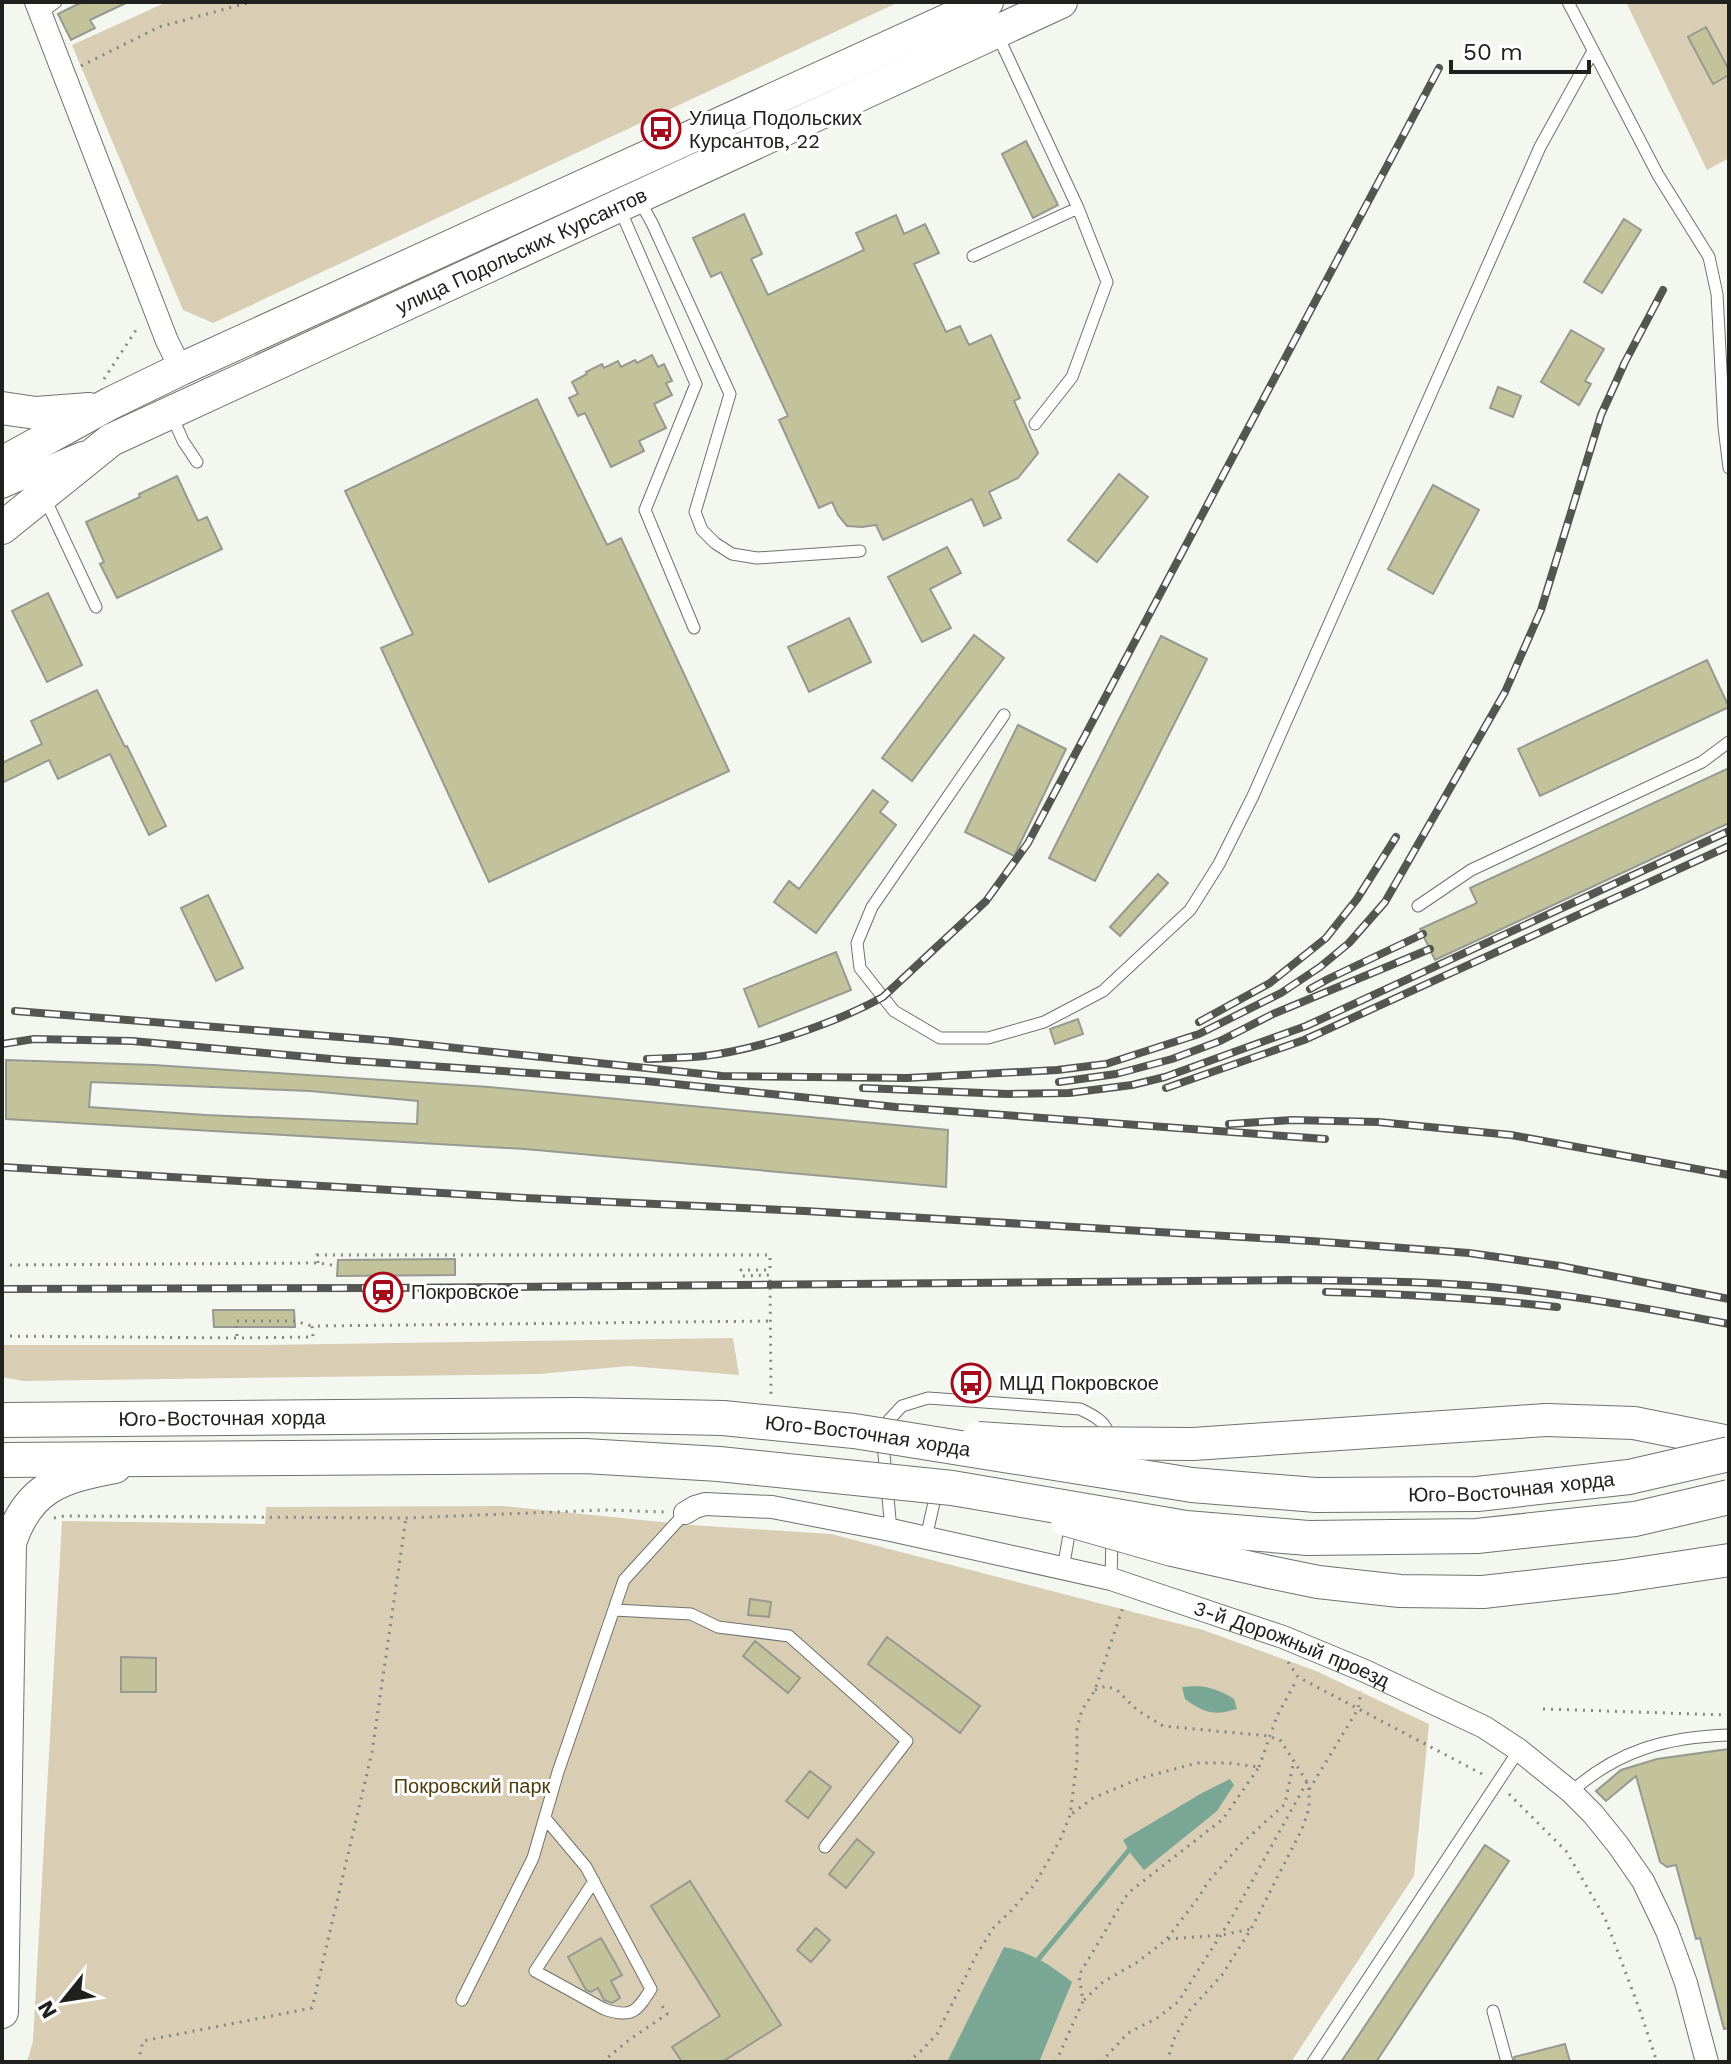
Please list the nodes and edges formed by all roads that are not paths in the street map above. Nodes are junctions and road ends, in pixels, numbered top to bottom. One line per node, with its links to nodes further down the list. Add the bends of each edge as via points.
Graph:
1 (1061, 2): 4 (main road, улица Подольских Курсантов)
2 (1568, 2): 5 (lane)
3 (44, 6): 9 (street)
4 (991, 17): 6 (main road, улица Подольских Курсантов); 7 (lane); 9 (main road, улица Подольских Курсантов)
5 (1593, 51): 17 (lane, via 1658,175 1709,257 1717,294); 24 (lane, via 1540,147 1253,796 1190,910 1103,991 1044,1022 988,1038 940,1038 894,1011 860,968 857,943 872,907)
6 (628, 202): 12 (main road, улица Подольских Курсантов); 21 (lane, via 652,223 730,394 695,512 702,530 732,554 757,558); 23 (lane, via 696,384 645,510)
7 (1078, 208): 8 (lane); 13 (lane, via 1107,282 1072,377)
8 (973, 256)
9 (181, 369): 10 (main road, улица Подольских Курсантов)
10 (101, 395): 11 (main road, via 61,410); 16 (main road, улица Подольских Курсантов)
11 (2, 408)
12 (170, 412): 14 (main road, улица Подольских Курсантов); 15 (lane)
13 (1035, 424)
14 (111, 440): 18 (street); 19 (main road, улица Подольских Курсантов)
15 (197, 462)
16 (2, 463)
17 (1729, 468)
18 (2, 487)
19 (40, 497): 20 (main road, улица Подольских Курсантов); 22 (lane)
20 (2, 528)
21 (860, 551)
22 (96, 607)
23 (694, 628)
24 (1004, 715)
25 (1729, 742): 26 (lane, via 1702,762 1471,870)
26 (1418, 906)
27 (2, 1420): 28 (main road, Юго-Восточная хорда, bridge, via 578,1415 723,1418)
28 (854, 1431): 29 (main road, bridge, via 1060,1443 1193,1444 1546,1420 1634,1423); 30 (main road, Юго-Восточная хорда, bridge, via 1192,1485 1316,1495 1477,1494 1629,1477)
29 (1729, 1442)
30 (1729, 1454)
31 (168, 1458): 32 (main road, Юго-Восточная хорда); 34 (main road, Юго-Восточная хорда, bridge, via 585,1456); 52 (main road, via 58,1482 27,1506 10,1543)
32 (2, 1460)
33 (1113, 1484): 38 (lane, via 1109,1431 1098,1417 1080,1409 928,1398 902,1406 889,1420 883,1444)
34 (952, 1488): 35 (main road, Юго-Восточная хорда, bridge, via 1186,1528 1308,1538 1477,1536 1635,1519); 40 (main road, bridge, via 1172,1550 1318,1582 1400,1591 1483,1592)
35 (1729, 1497)
36 (1112, 1500): 42 (lane)
37 (685, 1513): 38 (street, 3-й Дорожный проезд, via 705,1504 772,1507); 43 (lane, via 624,1580)
38 (891, 1530): 39 (street, 3-й Дорожный проезд)
39 (926, 1538): 41 (street, 3-й Дорожный проезд); 41 (lane, via 939,1479 1074,1505)
40 (1729, 1560)
41 (1063, 1569): 42 (street, 3-й Дорожный проезд)
42 (1111, 1579): 45 (street, 3-й Дорожный проезд, via 1283,1637 1365,1671 1484,1727)
43 (614, 1610): 47 (lane); 48 (lane, via 691,1614 718,1627 789,1636 907,1741)
44 (1729, 1735): 46 (lane, via 1644,1748 1613,1761)
45 (1519, 1750): 46 (street, 3-й Дорожный проезд); 53 (lane)
46 (1571, 1792): 55 (street, 3-й Дорожный проезд, via 1643,1881 1686,1983)
47 (545, 1818): 49 (lane); 50 (lane, via 533,1858)
48 (825, 1847)
49 (594, 1881): 49 (lane, via 651,1989 638,2009 626,2014 604,2009 535,1971)
50 (462, 2000)
51 (1493, 2011): 54 (lane)
52 (2, 2012)
53 (1313, 2062)
54 (1507, 2062)
55 (1707, 2062)

